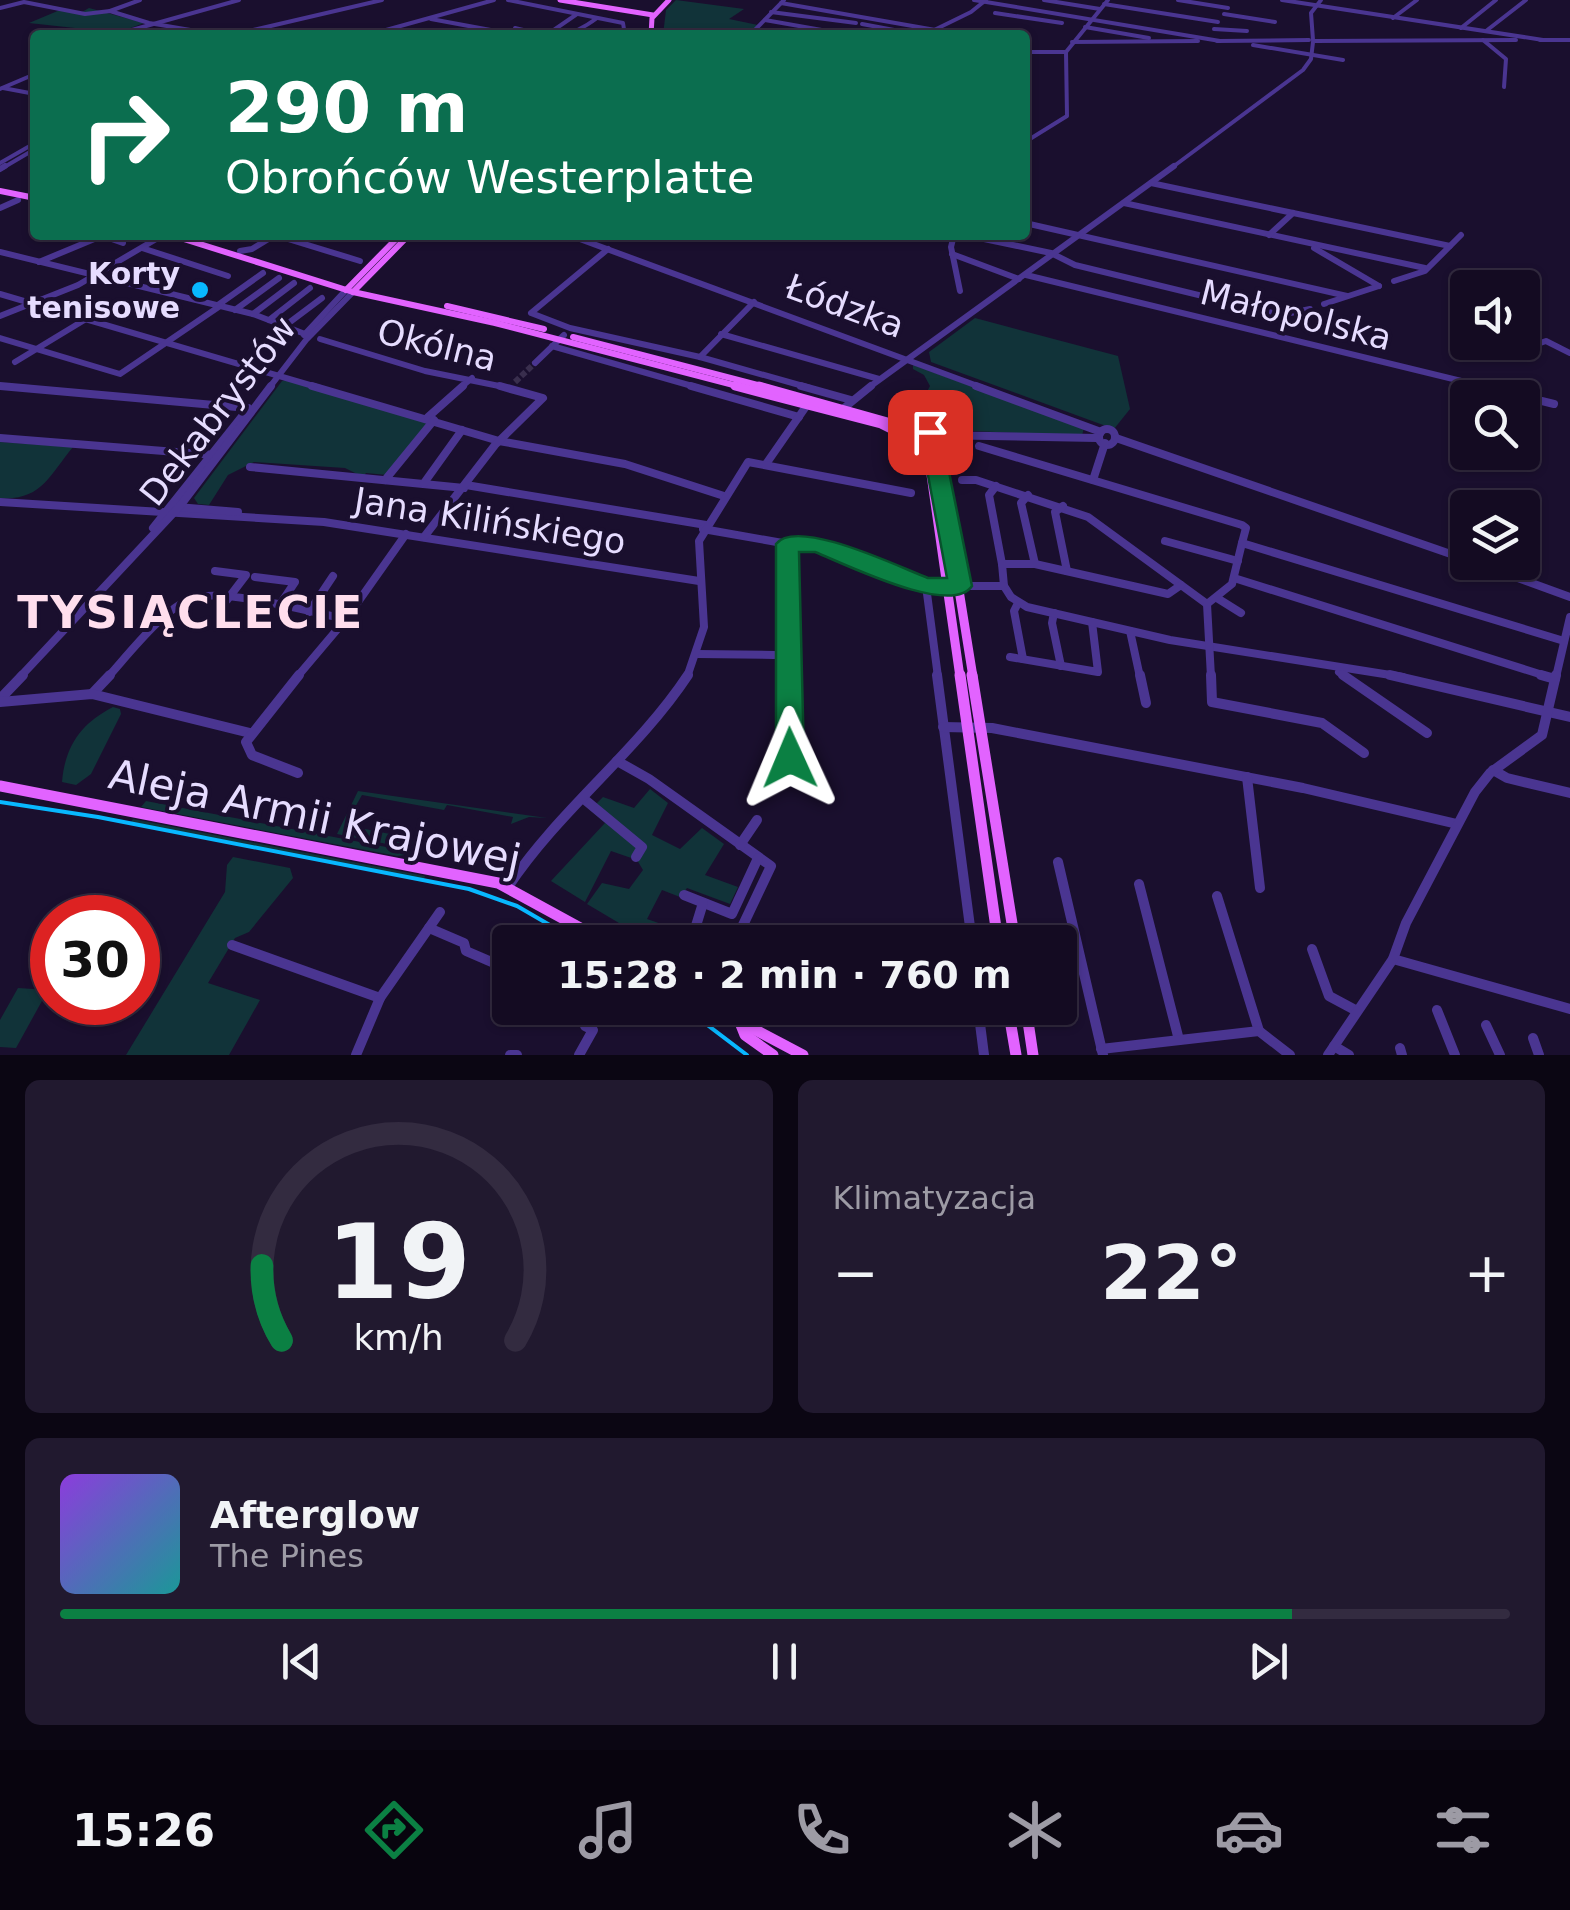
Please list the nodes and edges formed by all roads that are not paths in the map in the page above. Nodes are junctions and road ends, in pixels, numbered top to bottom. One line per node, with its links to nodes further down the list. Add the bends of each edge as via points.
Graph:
1 (140, 0): 26 (street)
2 (238, 0): 42 (street)
3 (382, 0): 49 (street)
4 (494, 0): 34 (street)
5 (508, 0): 31 (street)
6 (560, 0): 29 (main road)
7 (572, 0): 29 (main road)
8 (974, 0): 20 (street)
9 (1025, 0): 23 (street)
10 (1044, 0): 21 (street)
11 (1178, 0): 25 (street)
12 (1233, 0): 25 (street)
13 (1282, 0): 22 (street)
14 (1321, 0): 22 (street)
15 (1417, 0): 36 (street)
16 (1496, 0): 45 (street)
17 (1526, 0): 61 (street)
18 (663, 1): 29 (main road); 33 (main road); 33 (main road)
19 (782, 1): 28 (street); 59 (street)
20 (985, 1): 23 (street); 59 (street)
21 (1104, 4): 38 (street); 40 (street)
22 (1316, 5): 36 (street); 69 (street)
23 (1018, 7): 27 (street)
24 (0, 8): 26 (street, via 24,2 85,14)
25 (1228, 8): 32 (street)
26 (110, 11): 42 (street)
27 (1042, 11): 37 (street); 38 (street)
28 (771, 12): 39 (street); 58 (street)
29 (634, 13): 33 (main road)
30 (994, 13): 37 (street)
31 (577, 14): 35 (street); 52 (street)
32 (1224, 14): 40 (street); 41 (street)
33 (648, 16): 55 (main road)
34 (426, 18): 50 (street); 51 (street)
35 (597, 18): 53 (street); 54 (street, via 623,23)
36 (1394, 18): 45 (street)
37 (1034, 19): 43 (street)
38 (1092, 19): 44 (street); 62 (street)
39 (765, 20): 56 (street); 57 (street)
40 (1218, 22): 46 (street)
41 (1275, 22)
42 (151, 23): 47 (street); 48 (street)
43 (1062, 23)
44 (1084, 27): 67 (street); 68 (street)
45 (1461, 28): 61 (street)
46 (1214, 29): 60 (street); 62 (street)
47 (129, 30)
48 (189, 30)
49 (251, 30)
50 (385, 30)
51 (507, 30)
52 (554, 30)
53 (581, 30)
54 (624, 30)
55 (650, 30)
56 (755, 30)
57 (822, 30)
58 (894, 30)
59 (935, 30)
60 (1247, 31)
61 (1486, 32): 64 (street)
62 (1207, 40): 66 (street); 68 (street)
63 (1483, 40): 64 (street); 69 (street); 74 (street, via 1506,59)
64 (1543, 40): 65 (street)
65 (1570, 40)
66 (1228, 41): 69 (street); 69 (street)
67 (1072, 42): 68 (street); 71 (street)
68 (1152, 42)
69 (1312, 42): 72 (street); 80 (street, via 1303,70)
70 (1030, 52): 71 (street)
71 (1066, 52): 77 (street, via 1066,116)
72 (1342, 60)
73 (30, 76): 75 (street)
74 (1504, 87)
75 (1, 88): 76 (street)
76 (30, 93)
77 (1030, 139)
78 (30, 149): 79 (street)
79 (0, 166)
80 (1151, 183): 85 (street); 87 (street)
81 (0, 193): 82 (main road); 84 (main road)
82 (30, 198)
83 (30, 198): 84 (main road)
84 (18, 200): 86 (street)
85 (1124, 203): 89 (street, Małopolska); 90 (street)
86 (0, 208)
87 (1293, 213): 89 (street); 108 (street)
88 (1030, 224): 90 (street, Małopolska)
89 (1270, 234): 106 (street, Małopolska)
90 (1081, 235): 114 (street); 131 (street, Małopolska)
91 (1462, 235): 108 (street)
92 (92, 240): 116 (street)
93 (116, 240): 107 (street)
94 (157, 240): 109 (street)
95 (184, 240): 128 (main road)
96 (207, 240): 111 (main road)
97 (266, 240): 111 (street)
98 (291, 240): 115 (street)
99 (395, 240): 119 (main road)
100 (404, 240): 128 (main road)
101 (583, 240): 110 (street, Łódzka)
102 (953, 240): 113 (street)
103 (990, 240): 105 (street)
104 (997, 240): 105 (street)
105 (1000, 242): 114 (street)
106 (1305, 242): 117 (street, Małopolska); 131 (street, Małopolska, via 1379,286)
107 (124, 243)
108 (1450, 246): 117 (street)
109 (141, 248): 120 (street); 121 (street)
110 (608, 249): 133 (street, Łódzka); 152 (street, via 531,314)
111 (247, 251): 124 (main road)
112 (0, 252): 116 (street, Okólna)
113 (952, 254): 122 (street, Małopolska); 129 (street)
114 (1054, 254): 122 (street); 137 (street, via 1075,266 1281,314)
115 (360, 261)
116 (39, 262): 120 (street, Okólna)
117 (1424, 268): 125 (street)
118 (263, 272): 136 (street)
119 (361, 275): 124 (main road); 128 (main road)
120 (94, 276): 134 (street); 136 (street, Okólna)
121 (228, 276)
122 (1022, 277): 153 (street); 161 (street, Małopolska)
123 (279, 278): 138 (street)
124 (334, 281): 128 (main road)
125 (1394, 281)
126 (294, 283): 139 (street)
127 (310, 288): 142 (street)
128 (352, 289): 144 (street, Dekabrystów); 147 (main road, via 482,313)
129 (960, 291)
130 (0, 294): 134 (street)
131 (1348, 296): 135 (street)
132 (322, 298): 143 (street)
133 (754, 302): 145 (street); 153 (street, Łódzka)
134 (32, 304): 140 (street); 141 (street)
135 (1324, 304)
136 (218, 306): 138 (street, Okólna); 148 (street)
137 (1310, 309)
138 (235, 310): 139 (street, Okólna)
139 (252, 314): 142 (street, Okólna)
140 (0, 316)
141 (86, 319): 148 (street); 150 (street)
142 (269, 320): 143 (street, Okólna)
143 (286, 326): 144 (street, Okólna)
144 (309, 334): 156 (street, Dekabrystów); 157 (street, Okólna, via 425,371)
145 (721, 334): 152 (street); 158 (street)
146 (0, 338): 150 (street)
147 (558, 340): 155 (street); 162 (main road); 164 (main road); 165 (street)
148 (166, 342): 150 (street, via 120,374); 156 (street)
149 (1540, 344): 151 (street)
150 (36, 349): 154 (street)
151 (1570, 353)
152 (700, 357): 160 (street)
153 (906, 358): 158 (street); 171 (street, Łódzka)
154 (15, 362)
155 (535, 363)
156 (277, 374): 163 (street, Dekabrystów); 166 (street); 175 (street, Dekabrystów)
157 (472, 378): 166 (street); 172 (street, Okólna, via 543,398)
158 (879, 380): 160 (street)
159 (0, 386): 163 (street)
160 (851, 400): 164 (street)
161 (1554, 404)
162 (807, 405): 165 (street); 167 (main road)
163 (248, 408): 175 (street, Dekabrystów)
164 (844, 408): 167 (main road)
165 (799, 417): 176 (street)
166 (431, 418): 168 (street); 178 (street)
167 (903, 428): 169 (main road); 173 (main road)
168 (462, 430): 172 (street); 181 (street)
169 (929, 433): 171 (street); 173 (street); 209 (main road)
170 (0, 438): 175 (street)
171 (1101, 438): 180 (street); 196 (street)
172 (499, 441): 183 (street); 185 (street, via 625,464)
173 (927, 446): 209 (main road)
174 (979, 446): 180 (street)
175 (214, 456): 189 (street, Dekabrystów); 189 (street, Dekabrystów)
176 (766, 464): 184 (street); 185 (street, via 748,462)
177 (250, 466): 178 (street)
178 (385, 480): 181 (street)
179 (962, 480): 182 (street)
180 (1093, 480): 195 (street, via 1242,525)
181 (424, 482): 183 (street)
182 (996, 486): 186 (street); 198 (street, via 989,495)
183 (465, 487): 190 (street); 192 (street)
184 (911, 493)
185 (724, 496): 190 (street)
186 (1028, 496): 188 (street); 199 (street, via 1021,504)
187 (0, 502): 189 (street, Jana Kilińskiego)
188 (1063, 506): 201 (street, via 1054,512); 207 (street)
189 (174, 511): 191 (street, Jana Kilińskiego); 234 (street, Dekabrystów)
190 (705, 527): 194 (street); 206 (street, via 697,552)
191 (406, 534): 192 (street, Jana Kilińskiego); 221 (street)
192 (424, 537): 206 (street, Jana Kilińskiego)
193 (1165, 541): 197 (street)
194 (788, 544): 208 (street, via 818,544); 244 (street)
195 (1242, 544): 197 (street); 224 (street)
196 (1450, 554)
197 (1238, 561): 204 (street)
198 (1002, 564): 199 (street); 210 (street)
199 (1034, 564): 201 (street)
200 (216, 571): 213 (street, via 246,575)
201 (1068, 572): 207 (street, via 1168,594)
202 (255, 576): 216 (street, via 295,582)
203 (333, 576): 217 (street)
204 (1234, 578): 212 (street); 232 (street)
205 (1523, 580): 211 (street)
206 (699, 582): 226 (street, via 704,626)
207 (1181, 585): 215 (street)
208 (926, 586): 209 (street); 238 (street)
209 (954, 586): 210 (street); 239 (main road); 240 (main road)
210 (1004, 586): 214 (street)
211 (1570, 597)
212 (1217, 598): 215 (street); 218 (street)
213 (227, 600): 216 (street); 233 (street, via 194,598 180,606)
214 (1018, 603): 219 (street); 229 (street)
215 (1207, 604): 225 (street)
216 (279, 606): 217 (street)
217 (309, 612): 221 (street)
218 (1241, 612)
219 (1054, 614): 222 (street); 230 (street)
220 (1570, 617): 224 (street)
221 (346, 618): 241 (street)
222 (1092, 622): 223 (street); 230 (street, via 1100,669)
223 (1130, 631): 225 (street); 235 (street)
224 (1564, 641): 232 (street)
225 (1208, 647): 231 (street); 243 (street, via 1212,702 1322,723)
226 (697, 654): 227 (street); 245 (street, via 671,700)
227 (774, 655)
228 (1010, 657): 229 (street)
229 (1023, 659): 230 (street)
230 (1061, 666)
231 (1335, 669): 236 (street, via 1399,676); 242 (street)
232 (1555, 679): 236 (street)
233 (92, 694): 234 (street); 241 (street)
234 (0, 700)
235 (1146, 703)
236 (1548, 712): 237 (street); 246 (street, via 1536,743)
237 (1570, 717)
238 (943, 727): 239 (street); 268 (street)
239 (968, 727): 240 (street); 269 (main road)
240 (981, 727): 248 (street); 270 (main road)
241 (250, 733): 247 (street, via 247,751)
242 (1427, 733)
243 (1364, 753)
244 (790, 758)
245 (617, 761): 251 (street); 254 (street)
246 (1493, 770): 250 (street); 253 (street)
247 (298, 772)
248 (1247, 777): 253 (street); 260 (street)
249 (0, 786): 259 (main road, Aleja Armii Krajowej)
250 (1570, 793)
251 (584, 799): 255 (street, via 642,847); 259 (street)
252 (757, 820): 254 (street)
253 (1457, 824): 274 (street)
254 (740, 845): 256 (street)
255 (636, 857)
256 (758, 858): 263 (street, via 732,914); 267 (street, via 770,866)
257 (1058, 862): 291 (street)
258 (1139, 884): 289 (street)
259 (508, 887): 265 (main road, Aleja Armii Krajowej)
260 (1260, 888)
261 (684, 894): 263 (street)
262 (1217, 896): 287 (street)
263 (703, 903): 266 (street)
264 (440, 912): 271 (street)
265 (576, 925)
266 (696, 925)
267 (743, 925)
268 (970, 925)
269 (995, 925)
270 (1012, 925)
271 (430, 928): 275 (street); 276 (street)
272 (232, 945): 276 (street)
273 (1312, 949): 279 (street, via 1330,996)
274 (1393, 959): 277 (street); 279 (street)
275 (492, 962)
276 (380, 998): 292 (street)
277 (1570, 1009)
278 (1437, 1010): 301 (street)
279 (1358, 1012): 290 (street)
280 (1486, 1024): 302 (street)
281 (741, 1025): 294 (main road, via 744,1035)
282 (751, 1025): 295 (main road)
283 (980, 1025): 296 (street)
284 (1011, 1025): 297 (main road)
285 (1029, 1025): 298 (main road)
286 (585, 1026): 293 (street, via 592,1030)
287 (1259, 1030): 289 (street); 299 (street)
288 (1533, 1038): 303 (street)
289 (1178, 1040): 291 (street)
290 (1331, 1050): 300 (street)
291 (1102, 1052)
292 (356, 1055)
293 (580, 1055)
294 (773, 1055)
295 (803, 1055)
296 (984, 1055)
297 (1016, 1055)
298 (1033, 1055)
299 (1290, 1055)
300 (1349, 1055)
301 (1455, 1055)
302 (1500, 1055)
303 (1540, 1055)

